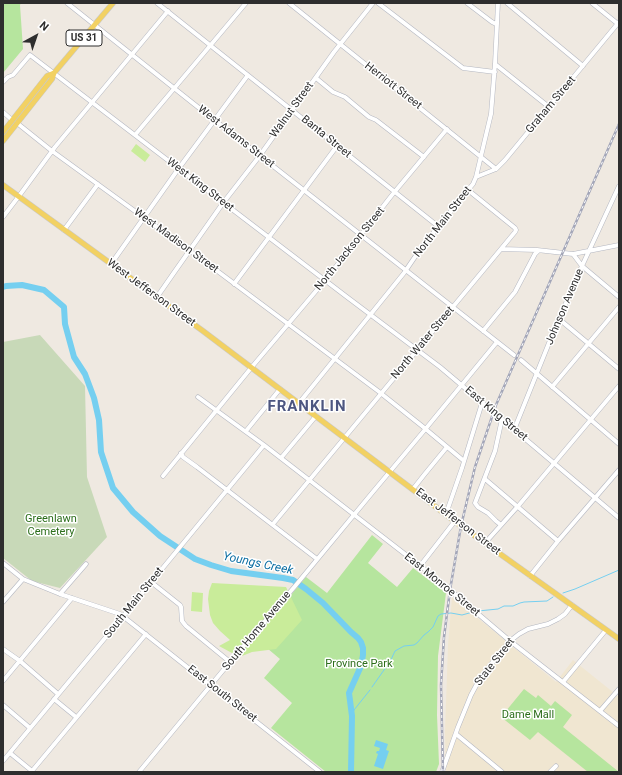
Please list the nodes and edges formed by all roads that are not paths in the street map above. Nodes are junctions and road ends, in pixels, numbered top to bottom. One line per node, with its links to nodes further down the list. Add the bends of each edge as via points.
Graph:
1 (67, 3): 15 (street, West Adams Street)
2 (113, 3): 15 (main road, US 31)
3 (157, 3): 12 (street, Banta Street)
4 (246, 3): 17 (street)
5 (289, 3): 16 (street, Herriott Street)
6 (373, 3): 16 (street, Walnut Street)
7 (378, 3): 21 (street, via 463,68)
8 (467, 3): 14 (street)
9 (498, 3): 14 (street, North Main Street)
10 (507, 3): 20 (street)
11 (592, 3): 13 (street)
12 (168, 12): 17 (street, Banta Street); 18 (street)
13 (618, 23): 20 (street, Graham Street)
14 (496, 24): 19 (street, North Main Street)
15 (94, 25): 18 (street, West Adams Street); 22 (main road, US 31)
16 (340, 44): 24 (street, Walnut Street); 33 (street, Herriott Street)
17 (210, 45): 23 (street, Banta Street); 26 (street)
18 (132, 55): 26 (street, West Adams Street); 27 (street)
19 (495, 64): 21 (street, North Main Street); 28 (street)
20 (583, 66): 28 (street, Graham Street)
21 (494, 72): 40 (street, North Main Street, via 492,114)
22 (54, 73): 25 (street, West King Street, via 30,55 13,75 8,76); 27 (street, West King Street); 32 (main road, US 31, via 52,79)
23 (248, 75): 29 (street, Banta Street); 31 (street)
24 (316, 78): 29 (street, Walnut Street); 41 (street, via 333,92 343,95)
25 (3, 82)
26 (174, 88): 31 (street, West Adams Street); 35 (street)
27 (92, 102): 35 (street, West King Street); 38 (street)
28 (549, 107): 43 (street, Graham Street)
29 (292, 110): 37 (street, Banta Street); 39 (street, Walnut Street)
30 (3, 112): 32 (street, West Madison Street)
31 (215, 120): 39 (street, West Adams Street); 42 (street)
32 (15, 121): 34 (main road, US 31); 36 (main road, US 31); 38 (street, West Madison Street)
33 (447, 129): 40 (street, Herriott Street); 41 (street, North Jackson Street)
34 (3, 132)
35 (135, 135): 42 (street, West King Street)
36 (3, 141)
37 (337, 146): 48 (street); 50 (street, Banta Street)
38 (52, 151): 45 (street, West Madison Street); 52 (street)
39 (260, 155): 48 (street, West Adams Street); 53 (street, Walnut Street)
40 (481, 156): 43 (street, Herriott Street); 44 (street, North Main Street)
41 (424, 157): 50 (street, North Jackson Street)
42 (179, 168): 53 (street, West King Street); 55 (street)
43 (496, 169): 44 (street, Graham Street)
44 (476, 177): 49 (street, North Main Street)
45 (98, 184): 55 (street, West Madison Street); 57 (street)
46 (3, 185): 52 (main road, West Jefferson Street)
47 (619, 186): 51 (street, Johnson Avenue)
48 (304, 190): 58 (street, West Adams Street); 59 (street)
49 (468, 190): 56 (street, North Main Street); 61 (street, North Water Street, via 516,229)
50 (395, 192): 56 (street, Banta Street); 58 (street, North Jackson Street)
51 (618, 192): 63 (street, Johnson Avenue)
52 (19, 196): 54 (street); 57 (main road, West Jefferson Street)
53 (223, 203): 59 (street, West King Street); 64 (street, Walnut Street)
54 (3, 217)
55 (144, 217): 64 (street, West Madison Street); 66 (street)
56 (439, 227): 68 (street, North Main Street)
57 (64, 230): 66 (main road, West Jefferson Street)
58 (361, 235): 68 (street, West Adams Street); 69 (street, North Jackson Street)
59 (269, 237): 69 (street, West King Street); 70 (street)
60 (619, 245): 63 (street)
61 (501, 249): 62 (street); 73 (street, North Water Street)
62 (538, 250): 65 (street); 78 (street, via 515,292)
63 (590, 250): 65 (street); 67 (street, Johnson Avenue)
64 (189, 251): 70 (street, West Madison Street); 71 (street, Walnut Street)
65 (573, 254): 67 (street)
66 (111, 264): 71 (main road, West Jefferson Street)
67 (582, 266): 72 (street); 76 (street, Johnson Avenue)
68 (406, 270): 73 (street, West Adams Street); 75 (street, North Main Street)
69 (324, 280): 75 (street, West King Street); 77 (street, North Jackson Street)
70 (234, 284): 77 (street, West Madison Street)
71 (157, 297): 85 (main road, West Jefferson Street)
72 (619, 297)
73 (453, 307): 78 (street, West Adams Street); 81 (street, North Water Street)
74 (619, 307): 80 (street)
75 (370, 315): 81 (street, East King Street); 83 (street, North Main Street)
76 (559, 319): 80 (street); 87 (street, Johnson Avenue)
77 (288, 324): 83 (street, West Madison Street); 85 (street, North Jackson Street)
78 (483, 332): 79 (street, West Adams Street)
79 (497, 342): 82 (street, West Adams Street); 88 (street, South Home Avenue)
80 (588, 343): 86 (street); 90 (street)
81 (417, 350): 88 (street, East King Street); 92 (street, North Water Street)
82 (514, 355)
83 (334, 359): 92 (street, West Madison Street); 94 (street, North Main Street)
84 (521, 360): 87 (street)
85 (251, 368): 91 (main road, West Jefferson Street); 96 (street, North Jackson Street)
86 (619, 369)
87 (537, 374): 90 (street); 101 (street, Johnson Avenue)
88 (462, 385): 95 (street, East King Street); 100 (street, South Home Avenue)
89 (619, 386): 99 (street)
90 (552, 387): 99 (street)
91 (280, 390): 94 (main road, West Jefferson Street); 102 (street)
92 (381, 394): 100 (street, West Madison Street); 103 (street, North Water Street)
93 (198, 397): 96 (street, East Monroe Street)
94 (298, 403): 97 (main road, East Jefferson Street)
95 (482, 403): 98 (street, East King Street); 109 (street)
96 (216, 411): 102 (street, East Monroe Street); 107 (street, North Jackson Street)
97 (316, 416): 103 (main road, East Jefferson Street); 108 (street)
98 (502, 419): 101 (street, East King Street); 114 (street)
99 (590, 420): 104 (street); 110 (street)
100 (426, 429): 106 (street, West Madison Street); 112 (street, South Home Avenue)
101 (514, 430): 110 (street, East King Street)
102 (246, 431): 105 (street, East Monroe Street)
103 (345, 437): 112 (main road, East Jefferson Street); 115 (street, North Water Street)
104 (619, 444)
105 (264, 445): 108 (street, East Monroe Street); 117 (street, South Main Street)
106 (447, 447): 109 (street, West Madison Street); 116 (street)
107 (181, 453): 113 (street, North Jackson Street); 117 (street)
108 (281, 458): 115 (street, East Monroe Street)
109 (464, 461): 120 (street)
110 (554, 463): 118 (street, East King Street); 119 (street)
111 (619, 470): 118 (street)
112 (390, 471): 116 (main road, East Jefferson Street); 121 (street, South Home Avenue)
113 (163, 476)
114 (485, 479): 119 (street); 125 (street, via 475,503)
115 (309, 480): 121 (street, East Monroe Street); 124 (street, North Water Street)
116 (413, 489): 120 (main road, East Jefferson Street)
117 (226, 490): 124 (street); 134 (street, South Main Street)
118 (595, 498): 122 (street, East King Street); 126 (street)
119 (517, 507): 125 (street); 126 (street)
120 (446, 514): 123 (main road, East Jefferson Street)
121 (353, 515): 128 (street, South Home Avenue); 131 (street, East Monroe Street)
122 (619, 518)
123 (455, 521): 127 (main road, East Jefferson Street); 131 (street)
124 (273, 524): 128 (street)
125 (502, 525): 127 (street)
126 (558, 541): 132 (street)
127 (485, 543): 132 (main road, East Jefferson Street)
128 (318, 559): 146 (street, South Home Avenue)
129 (3, 563): 133 (street, East South Street)
130 (86, 564): 135 (street)
131 (420, 566): 143 (street, East Monroe Street)
132 (530, 576): 138 (main road, East Jefferson Street)
133 (23, 579): 135 (street, East South Street); 137 (street)
134 (151, 582): 139 (street, South Main Street); 146 (street, via 180,605 182,621 186,626)
135 (60, 594): 136 (street, East South Street)
136 (72, 598): 139 (street, East South Street); 145 (street)
137 (3, 602)
138 (572, 605): 140 (main road, East Jefferson Street); 143 (street, State Street, via 558,619 528,629)
139 (124, 616): 141 (street, East South Street); 151 (street, South Main Street)
140 (606, 630): 142 (main road, East Jefferson Street); 148 (street)
141 (146, 634): 149 (street, East South Street); 155 (street)
142 (619, 639)
143 (510, 641): 148 (street, East Monroe Street); 158 (street, State Street, via 478,682)
144 (3, 649): 145 (street)
145 (20, 661): 147 (street); 151 (street)
146 (230, 662): 149 (street, South Home Avenue)
147 (3, 681)
148 (563, 682): 154 (street, East Monroe Street)
149 (211, 685): 162 (street, South Home Avenue); 163 (street, East South Street)
150 (619, 689): 154 (street)
151 (58, 694): 152 (street, South Main Street)
152 (54, 698): 155 (street); 157 (street, South Main Street)
153 (3, 705): 157 (street)
154 (600, 711): 156 (street, East Monroe Street)
155 (76, 717): 159 (street, via 32,771)
156 (619, 726)
157 (30, 728): 159 (street, South Main Street)
158 (456, 734): 164 (street, State Street); 165 (street)
159 (10, 753): 160 (street, South Main Street)
160 (3, 761)
161 (556, 766): 166 (street)
162 (139, 772)
163 (320, 772)
164 (442, 772)
165 (502, 772)
166 (550, 772)

